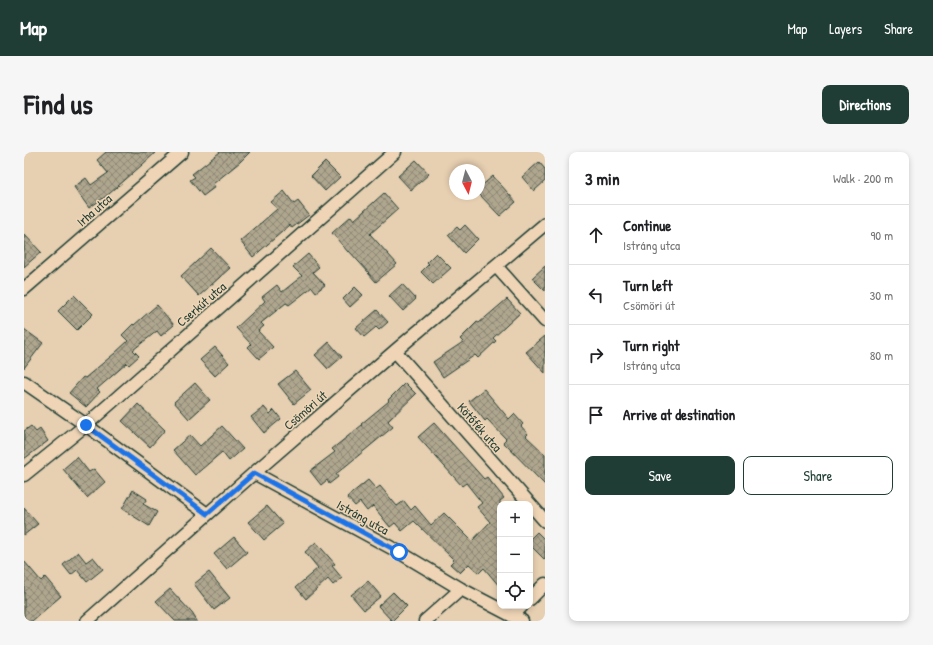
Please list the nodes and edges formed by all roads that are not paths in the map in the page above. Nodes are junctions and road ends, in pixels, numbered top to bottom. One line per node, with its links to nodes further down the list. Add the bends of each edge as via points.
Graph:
1 (182, 152): 5 (street, Irha utca)
2 (395, 152): 9 (street, Cserkút utca)
3 (545, 224): 4 (street, Csömöri út)
4 (496, 266): 6 (street); 7 (street, Csömöri út)
5 (24, 289)
6 (545, 321)
7 (395, 351): 10 (street, Csömöri út); 13 (street, Kötőfék utca)
8 (24, 382): 9 (street)
9 (86, 425): 11 (street, Cserkút utca); 12 (street)
10 (254, 473): 12 (street, Csömöri út); 15 (street, Istráng utca)
11 (24, 475)
12 (207, 514): 18 (street, Csömöri út)
13 (545, 521)
14 (545, 584): 16 (street)
15 (461, 589): 17 (street, Istráng utca); 19 (street)
16 (533, 596)
17 (517, 618)
18 (87, 621)
19 (425, 621)

